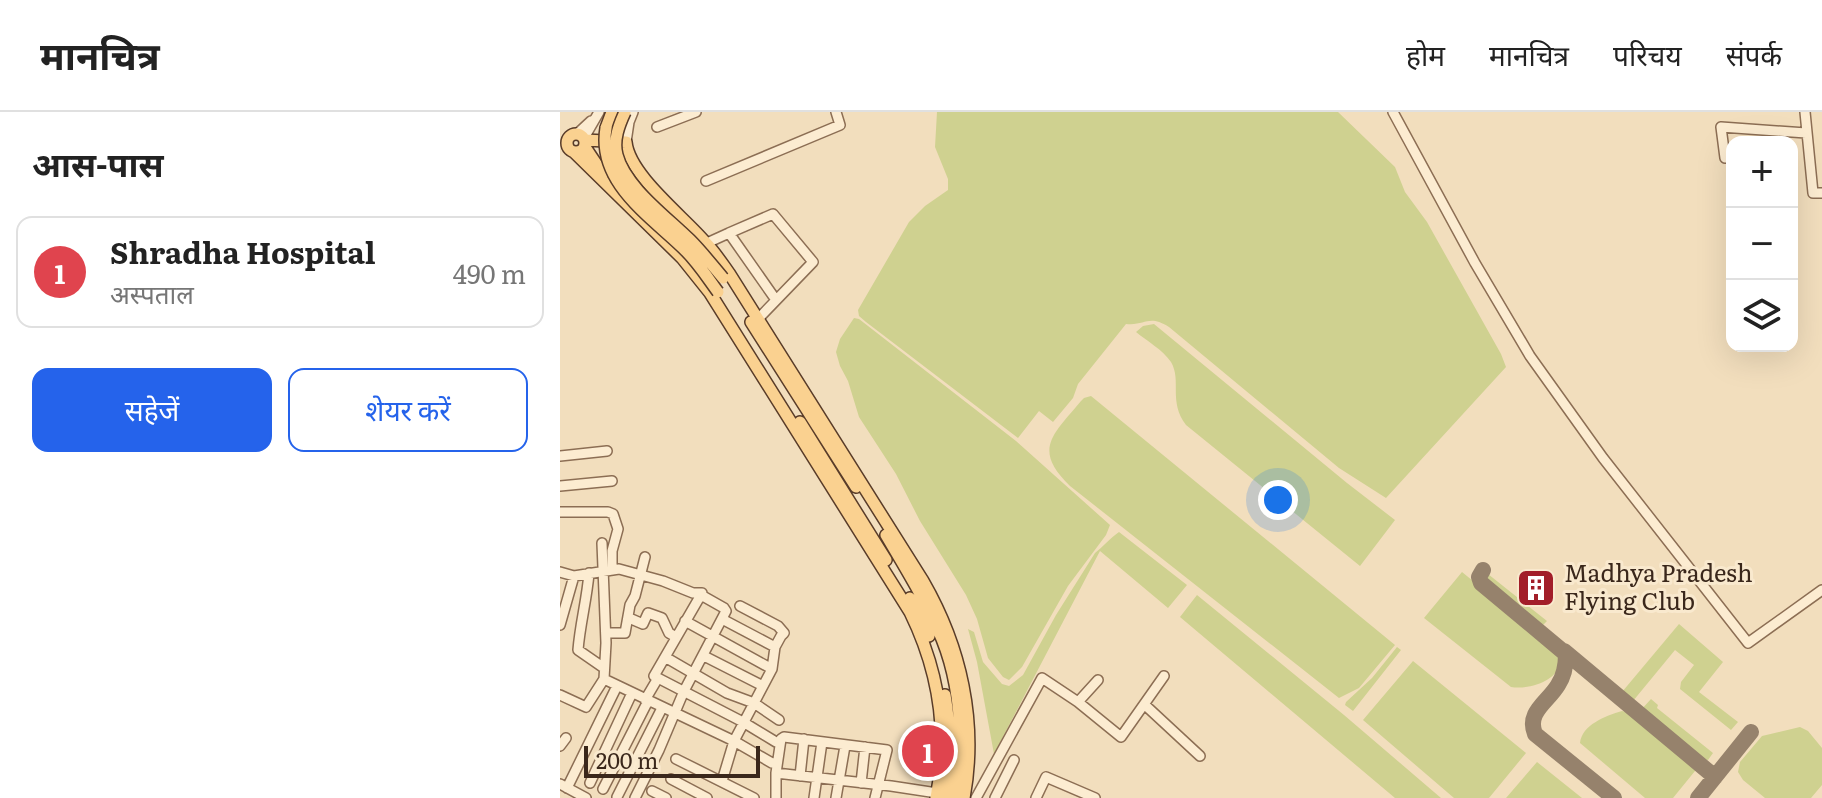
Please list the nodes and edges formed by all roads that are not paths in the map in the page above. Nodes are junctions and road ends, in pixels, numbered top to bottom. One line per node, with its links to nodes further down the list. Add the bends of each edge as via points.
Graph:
1 (599, 112): 12 (street)
2 (612, 112): 20 (main road, bridge, via 604,144 613,174 694,259)
3 (625, 112): 21 (main road, bridge, via 616,148 624,171 701,251)
4 (633, 112): 13 (street)
5 (696, 112): 10 (street)
6 (836, 112): 15 (street, via 840,125)
7 (1393, 112): 34 (street, via 1530,356 1748,643)
8 (1805, 112): 11 (street)
9 (560, 125): 12 (main road)
10 (657, 127)
11 (1806, 133): 14 (street, via 1721,127); 16 (street, via 1813,193)
12 (577, 142): 13 (main road); 20 (main road, via 608,185 682,258)
13 (627, 145): 18 (main road, via 641,175)
14 (1725, 158)
15 (706, 181)
16 (1822, 193)
17 (729, 233): 18 (street); 19 (street); 19 (street, via 773,214 813,262)
18 (707, 243): 21 (main road)
19 (776, 300): 21 (street)
20 (730, 317): 91 (main road, via 921,616 949,721 950,757)
21 (755, 318): 103 (main road, via 926,603 942,640 957,702); 104 (main road, via 944,620 967,705)
22 (607, 451): 23 (street)
23 (560, 456)
24 (612, 481): 25 (street)
25 (560, 486)
26 (560, 512): 29 (street, via 613,514 618,529)
27 (602, 543): 29 (street)
28 (645, 557): 33 (street)
29 (607, 570): 31 (street); 33 (street); 41 (street)
30 (560, 572): 32 (street)
31 (589, 573): 32 (street); 42 (street)
32 (574, 576): 40 (street)
33 (641, 577): 35 (street); 37 (street)
34 (1822, 590)
35 (701, 595): 38 (street, via 726,609); 39 (street)
36 (740, 606): 45 (street, via 780,628 784,633)
37 (629, 618): 41 (street, via 625,633); 43 (street, via 643,624 648,613 662,618)
38 (722, 619): 44 (street); 45 (street)
39 (685, 621): 43 (street); 44 (street)
40 (560, 626): 42 (street)
41 (606, 633): 48 (street)
42 (579, 636): 48 (street, via 578,650)
43 (676, 637): 47 (street)
44 (713, 638): 46 (street); 49 (street)
45 (775, 647): 49 (street)
46 (704, 656): 50 (street); 56 (street)
47 (665, 657): 50 (street); 52 (street, via 654,676)
48 (604, 668): 53 (street)
49 (772, 669): 56 (street)
50 (693, 674): 57 (street); 62 (street)
51 (1164, 676): 63 (street)
52 (658, 678): 57 (street); 60 (street)
53 (604, 679): 55 (street); 59 (street, via 586,707)
54 (1098, 680): 61 (street)
55 (617, 686): 58 (street); 78 (street)
56 (763, 686): 62 (street)
57 (684, 691): 65 (street); 67 (street)
58 (632, 693): 60 (street); 84 (street)
59 (560, 695)
60 (647, 701): 64 (street); 88 (street)
61 (1078, 702): 63 (street, via 1121,737); 90 (street, via 1042,678)
62 (754, 703): 66 (street); 67 (street)
63 (1145, 705): 74 (street)
64 (662, 708): 65 (street); 92 (street)
65 (676, 713): 69 (street); 95 (street)
66 (779, 720)
67 (743, 722): 69 (street); 70 (street)
68 (804, 739): 71 (street); 77 (street, via 782,737); 79 (street)
69 (734, 741): 77 (street); 83 (street)
70 (776, 742)
71 (822, 742): 72 (street); 81 (street)
72 (845, 746): 73 (street); 82 (street)
73 (865, 747): 85 (street); 86 (street, via 887,750)
74 (1200, 756)
75 (676, 759): 83 (street)
76 (1014, 760): 93 (street)
77 (774, 768): 79 (street); 99 (street)
78 (575, 774): 84 (street); 87 (street)
79 (800, 776): 81 (street)
80 (671, 779): 97 (street)
81 (817, 779): 82 (street); 100 (street)
82 (838, 780): 85 (street); 101 (street)
83 (722, 781): 98 (street)
84 (590, 783): 88 (street)
85 (861, 783): 86 (street)
86 (879, 785): 91 (street); 102 (street)
87 (564, 786): 94 (street)
88 (603, 789): 92 (street)
89 (652, 791): 96 (street)
90 (978, 794): 93 (street)
91 (939, 796)
92 (618, 797)
93 (998, 797)
94 (586, 798)
95 (635, 798)
96 (666, 798)
97 (707, 798)
98 (754, 798)
99 (776, 798)
100 (814, 798)
101 (836, 798)
102 (875, 798)
103 (954, 798)
104 (964, 798)
105 (1036, 798): 106 (street, via 1046,777)
106 (1095, 798)

